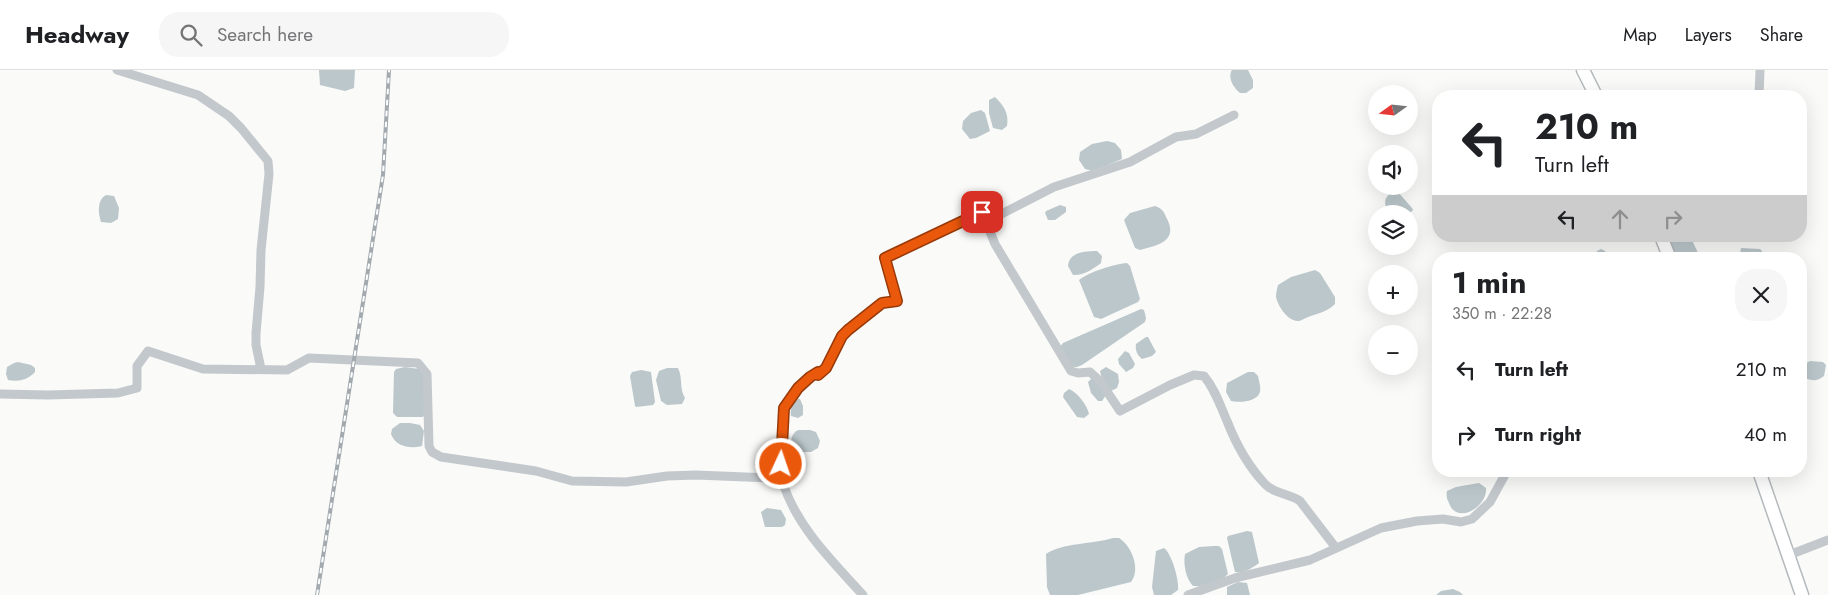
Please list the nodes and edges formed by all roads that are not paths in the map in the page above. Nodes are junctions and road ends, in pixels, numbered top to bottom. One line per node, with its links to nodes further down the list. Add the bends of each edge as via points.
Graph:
1 (117, 70): 8 (street, via 198,95 242,128 268,161 256,333)
2 (1583, 70): 4 (highway)
3 (1760, 70): 5 (street)
4 (1593, 90)
5 (1759, 90)
6 (1234, 115): 7 (street, via 1196,134 1176,137 1130,162 1054,188)
7 (986, 222): 12 (street, via 982,212 885,258 897,301 882,303 848,330 826,368 798,388 784,408); 14 (street, via 995,244 1071,371 1090,372 1120,411 1170,385 1194,375 1204,376 1254,471 1267,486 1300,500)
8 (261, 369): 9 (street, via 203,369 148,351 137,366 136,388 118,394); 12 (street, via 286,370 309,358 418,363 427,374 429,446 441,457 527,470 572,481 626,482 696,475 772,478)
9 (0, 394)
10 (1504, 477): 14 (street, via 1490,502 1472,519 1461,522 1443,519 1417,521 1381,528)
11 (1761, 477): 15 (highway)
12 (783, 483): 16 (street, via 795,509 818,544)
13 (1828, 540): 15 (street)
14 (1336, 548): 17 (street, via 1310,560 1235,578)
15 (1789, 555): 18 (highway)
16 (863, 595)
17 (1188, 595)
18 (1802, 595)

